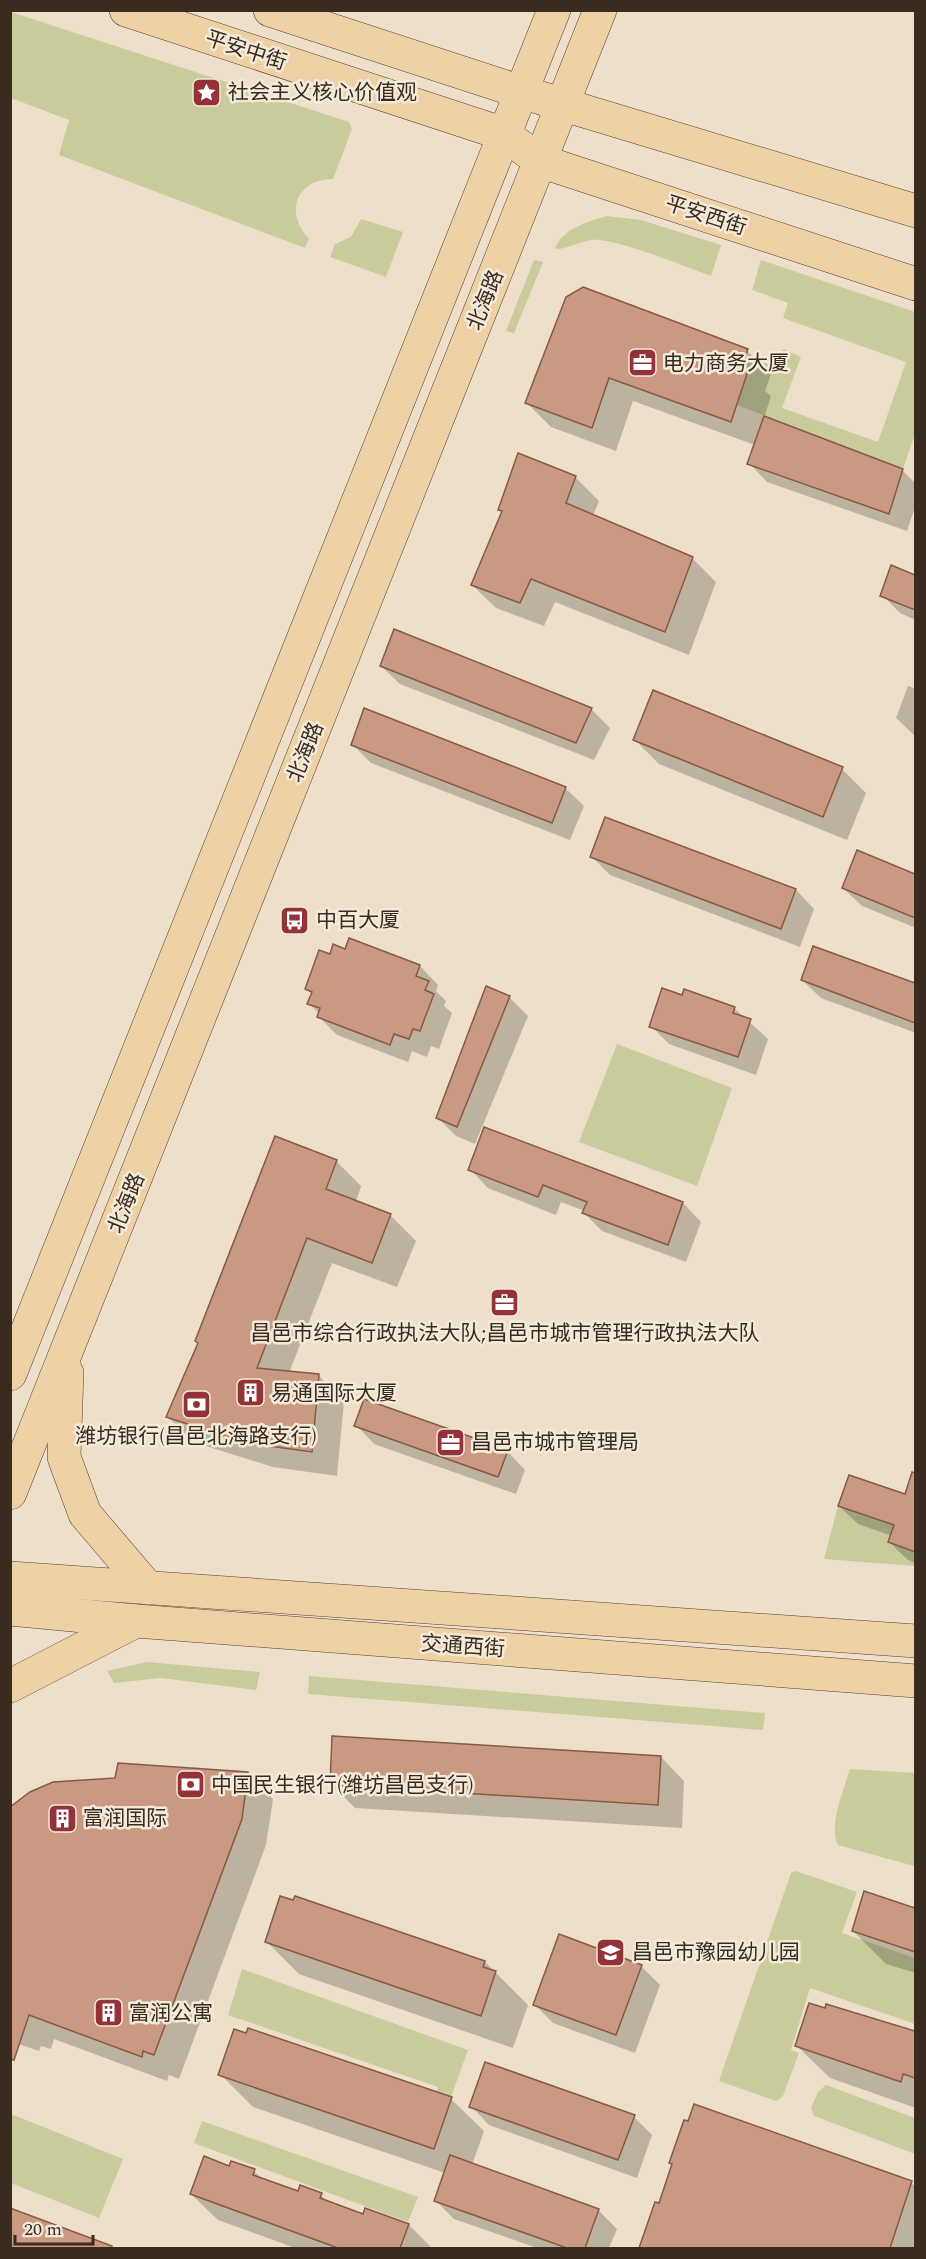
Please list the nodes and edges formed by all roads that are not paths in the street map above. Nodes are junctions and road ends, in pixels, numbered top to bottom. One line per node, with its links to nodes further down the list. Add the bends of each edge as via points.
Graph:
1 (126, 10): 7 (main road, 平安中街)
2 (270, 10): 5 (main road)
3 (554, 10): 5 (main road, 北海路)
4 (600, 10): 6 (main road, 北海路)
5 (521, 92): 6 (main road); 7 (main road, 北海路)
6 (562, 105): 8 (main road, 北海路); 9 (main road)
7 (504, 134): 8 (main road, 平安西街); 12 (main road, 北海路)
8 (540, 161): 10 (main road, 平安西街); 11 (main road, 北海路)
9 (915, 211)
10 (915, 284)
11 (68, 1347): 13 (main road, 北海路); 15 (main road, via 64,1457 85,1514)
12 (12, 1368)
13 (10, 1493)
14 (10, 1578): 15 (main road, 交通西街)
15 (148, 1588): 18 (main road, 交通西街)
16 (10, 1610): 17 (main road, 交通西街)
17 (136, 1621): 19 (main road, 交通西街); 20 (main road)
18 (915, 1641)
19 (915, 1681)
20 (10, 1686)

